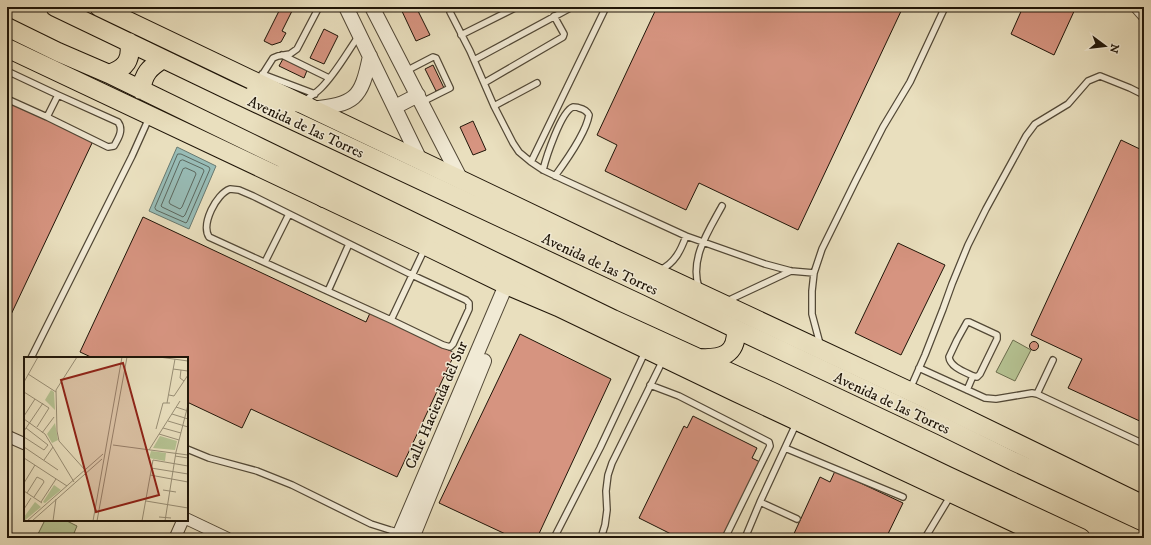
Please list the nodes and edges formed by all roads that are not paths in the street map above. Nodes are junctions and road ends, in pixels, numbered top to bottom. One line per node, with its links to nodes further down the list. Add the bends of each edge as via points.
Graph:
1 (54, 7): 18 (main road, Avenida de las Torres)
2 (98, 7): 28 (main road, Avenida de las Torres)
3 (319, 7): 21 (lane, via 297,49 290,54)
4 (346, 7): 15 (street)
5 (372, 7): 26 (street)
6 (455, 7): 16 (lane, via 450,12)
7 (517, 7): 16 (lane)
8 (572, 7): 12 (lane)
9 (606, 7): 45 (lane)
10 (946, 7): 58 (lane, via 910,82 856,180 822,249)
11 (1136, 7): 13 (street)
12 (554, 16): 24 (lane); 30 (lane, via 564,34 563,37)
13 (1144, 16)
14 (7, 27): 20 (main road)
15 (360, 35): 22 (street); 29 (lane)
16 (461, 35): 24 (lane)
17 (7, 40): 20 (main road)
18 (129, 42): 23 (main road, Avenida de las Torres); 27 (main road, via 130,54 125,65)
19 (7, 48): 41 (main road)
20 (58, 52): 27 (main road)
21 (282, 55): 28 (lane, via 273,58); 29 (lane)
22 (370, 56): 38 (street, via 361,89 354,97 335,106); 40 (street)
23 (163, 59): 32 (main road, via 146,72); 33 (main road, Avenida de las Torres)
24 (474, 60): 30 (lane)
25 (7, 71): 34 (lane)
26 (405, 71): 37 (street); 37 (lane, via 436,58 450,88)
27 (109, 74): 32 (main road)
28 (259, 78): 38 (main road, Avenida de las Torres)
29 (329, 78): 38 (lane)
30 (484, 83): 39 (lane)
31 (537, 83): 39 (lane)
32 (141, 90): 43 (main road)
33 (228, 90): 38 (main road); 60 (main road, Avenida de las Torres)
34 (58, 95): 42 (lane); 42 (lane, via 118,122 121,129 114,146 108,147)
35 (1144, 95): 75 (lane, via 1100,76 1088,81 1068,104 1035,124 1026,136 968,246)
36 (7, 98): 42 (lane)
37 (420, 98): 40 (street); 48 (street)
38 (309, 102): 44 (main road, Avenida de las Torres)
39 (494, 106): 45 (lane, via 513,143)
40 (395, 107): 44 (street)
41 (150, 116): 49 (main road); 71 (lane)
42 (47, 117)
43 (259, 147): 49 (main road); 66 (main road)
44 (420, 160): 48 (main road, Avenida de las Torres)
45 (531, 162): 46 (lane)
46 (543, 170): 47 (lane); 47 (lane, via 550,144 565,116 573,107 584,109 589,115 586,125)
47 (555, 176): 52 (lane)
48 (461, 180): 60 (main road, Avenida de las Torres, via 610,251)
49 (324, 198): 55 (main road)
50 (722, 206): 53 (lane)
51 (288, 214): 54 (lane); 56 (lane); 56 (lane, via 234,189 222,194 214,205 206,224 209,237)
52 (686, 236): 53 (lane); 60 (lane, via 677,257)
53 (703, 242): 57 (lane); 63 (lane, via 696,266)
54 (349, 244): 59 (lane); 62 (lane)
55 (426, 246): 59 (lane); 61 (main road)
56 (265, 262): 62 (lane)
57 (791, 271): 58 (lane); 64 (lane)
58 (814, 273): 70 (lane, via 812,314)
59 (412, 275): 67 (lane); 67 (lane, via 460,296 469,303 469,309 453,344 446,347)
60 (652, 280): 63 (main road, Avenida de las Torres); 68 (main road, Avenida de las Torres)
61 (509, 287): 65 (main road); 99 (street, Calle Hacienda del Sur)
62 (328, 291): 67 (lane)
63 (701, 294): 64 (main road, Avenida de las Torres)
64 (722, 304): 70 (main road, Avenida de las Torres)
65 (558, 307): 66 (main road); 69 (main road)
66 (613, 319): 73 (main road)
67 (390, 320)
68 (736, 329): 73 (main road, via 735,343 726,354 713,359); 82 (main road, Avenida de las Torres)
69 (646, 350): 72 (main road); 103 (lane)
70 (822, 350): 79 (main road, Avenida de las Torres)
71 (32, 357)
72 (664, 358): 77 (lane); 81 (main road)
73 (699, 358): 83 (main road)
74 (1053, 360): 80 (lane)
75 (919, 368): 78 (lane); 79 (lane)
76 (973, 376): 76 (lane, via 977,377 980,374 997,337 996,334 967,322 949,360); 78 (lane)
77 (650, 385): 104 (lane, via 608,475 607,510); 105 (lane, via 679,396 769,442 770,446)
78 (967, 390): 80 (lane, via 990,399)
79 (909, 391): 90 (main road, Avenida de las Torres)
80 (1037, 394): 86 (lane)
81 (798, 422): 83 (main road); 87 (lane)
82 (942, 426): 90 (main road); 98 (main road, Avenida de las Torres)
83 (840, 432): 89 (main road); 91 (main road)
84 (7, 436): 85 (street)
85 (24, 444)
86 (1144, 444)
87 (785, 448): 92 (lane); 93 (lane)
88 (188, 449): 99 (lane, via 257,471 292,485 371,524)
89 (948, 476): 108 (main road, via 991,504); 109 (main road)
90 (1094, 482): 94 (main road, Avenida de las Torres)
91 (952, 493): 100 (lane); 107 (main road)
92 (903, 497)
93 (760, 502): 96 (lane); 106 (lane)
94 (1144, 505)
95 (188, 519): 102 (street)
96 (797, 519)
97 (183, 521): 101 (street)
98 (1144, 522)
99 (407, 537)
100 (926, 537)
101 (175, 538)
102 (227, 538)
103 (554, 538)
104 (601, 538)
105 (725, 538)
106 (745, 538)
107 (1047, 538)
108 (1056, 538)
109 (1081, 538)

